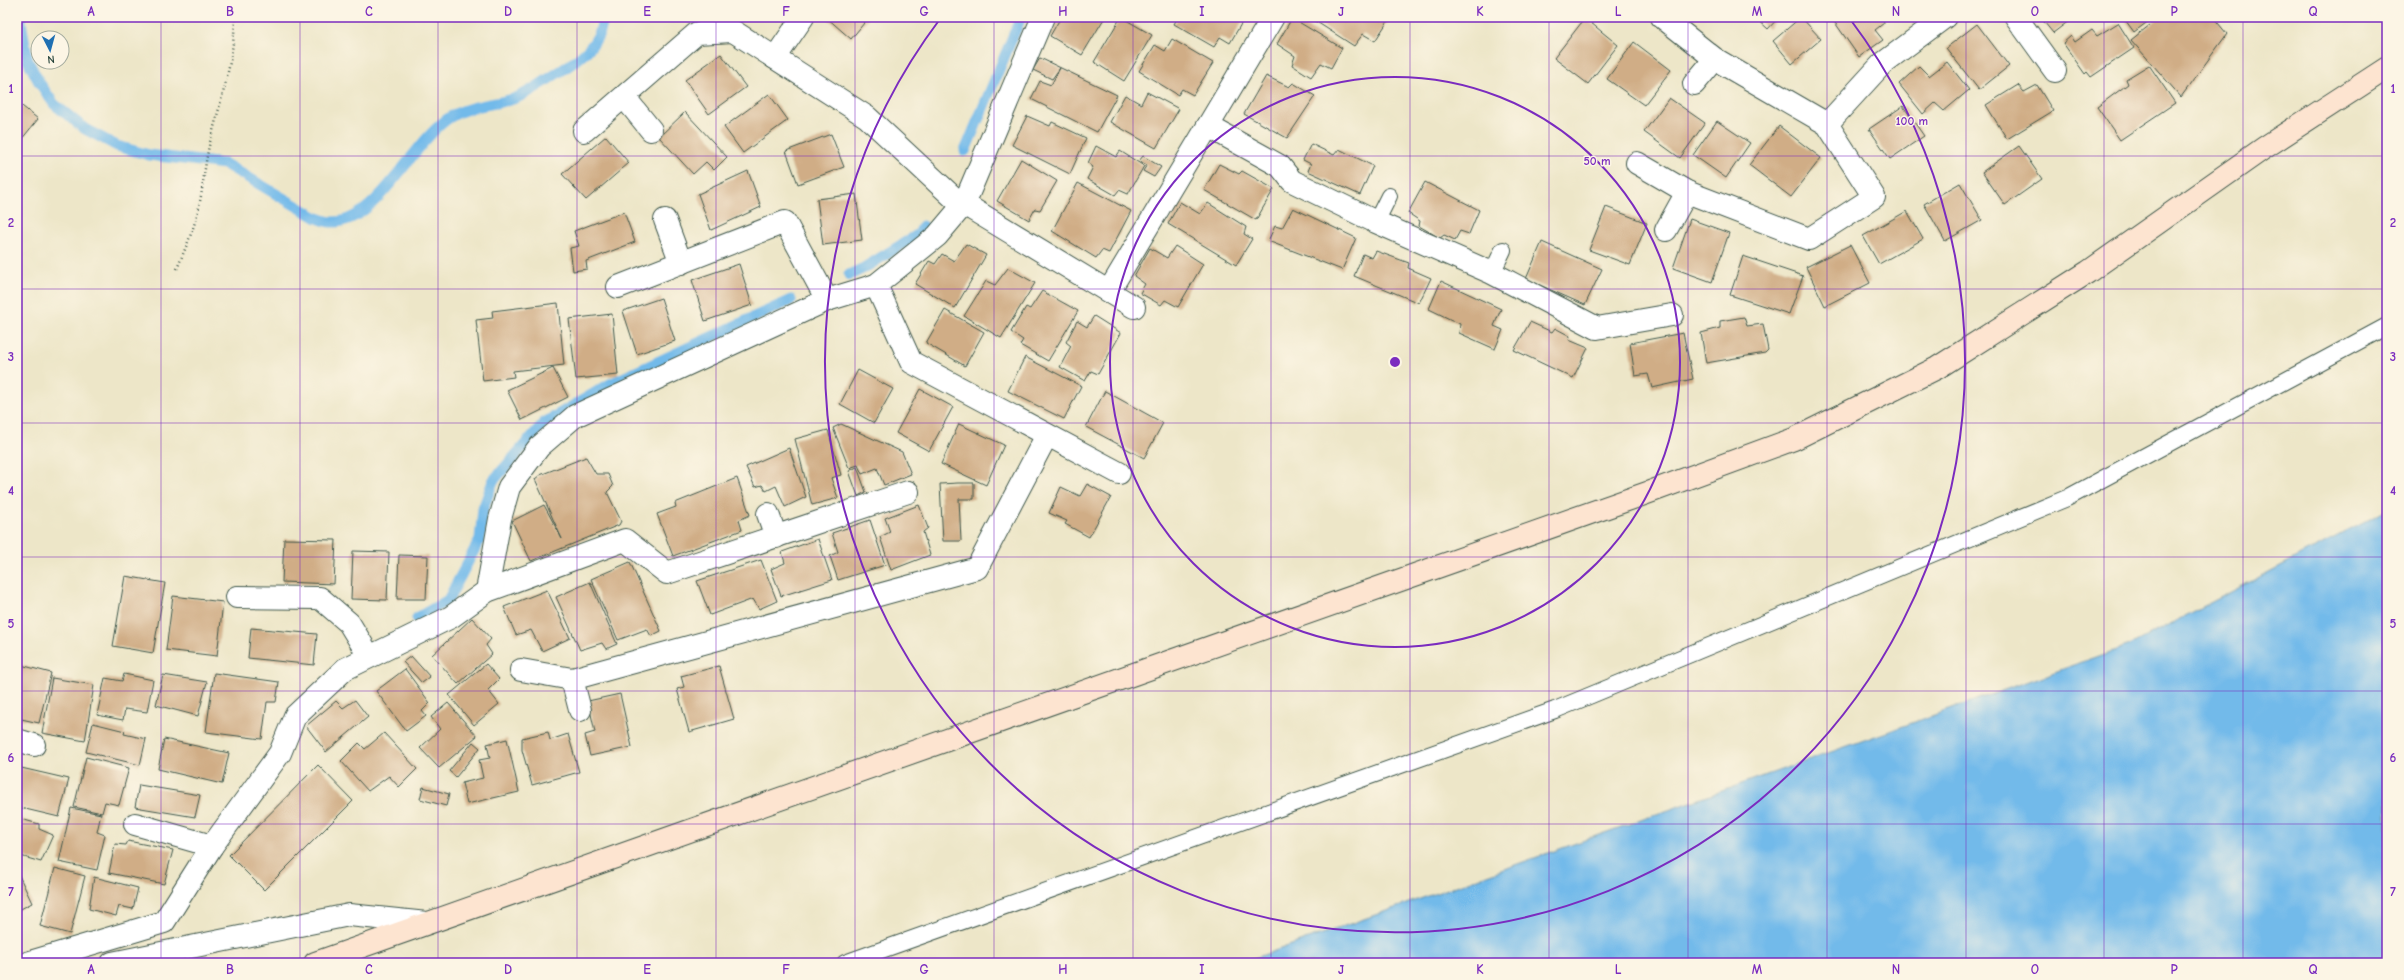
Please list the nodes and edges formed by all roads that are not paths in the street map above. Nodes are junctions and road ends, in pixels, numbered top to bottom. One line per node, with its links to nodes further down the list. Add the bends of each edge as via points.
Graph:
1 (803, 17): 7 (street)
2 (1043, 17): 20 (street)
3 (1273, 17): 14 (street)
4 (1662, 17): 8 (street)
5 (1946, 17): 13 (street, via 1882,64)
6 (2016, 17): 10 (street)
7 (775, 58): 12 (street, via 733,31 697,33); 20 (street, via 867,117 954,198)
8 (1715, 59): 11 (street); 13 (street)
9 (2387, 68): 47 (street, via 2264,148 2088,272 1937,368 1794,438 1639,496)
10 (2055, 71)
11 (1694, 84)
12 (625, 98): 15 (street); 16 (street)
13 (1827, 124): 18 (street, via 1874,197 1809,239)
14 (1208, 126): 22 (street, via 1280,166 1292,180); 29 (street)
15 (651, 130)
16 (584, 131)
17 (1637, 163): 18 (street)
18 (1687, 192): 23 (street)
19 (1389, 196): 22 (lane)
20 (964, 204): 27 (street, via 936,236); 29 (street)
21 (665, 220): 25 (street)
22 (1376, 222): 26 (street)
23 (1666, 230)
24 (1503, 250): 26 (lane)
25 (682, 263): 28 (street); 30 (street, via 785,222)
26 (1492, 273): 32 (street, via 1597,328)
27 (876, 285): 30 (street); 34 (street, via 911,362)
28 (618, 287)
29 (1109, 291): 31 (street)
30 (827, 300): 39 (street, via 575,416 539,446 509,487 500,519)
31 (1134, 306)
32 (1672, 315)
33 (2387, 326): 51 (lane, via 2067,498 1555,710)
34 (1047, 435): 35 (street); 43 (street, via 977,568)
35 (1119, 473)
36 (908, 492): 38 (street)
37 (768, 514): 38 (street)
38 (776, 537): 39 (street, via 667,574 625,540)
39 (487, 590): 41 (street, via 451,617)
40 (237, 596): 41 (street, via 320,598 349,623)
41 (369, 656): 46 (street, via 344,669 295,716 280,753)
42 (521, 670): 43 (street)
43 (572, 679): 44 (street)
44 (580, 710)
45 (135, 824): 46 (street)
46 (212, 846): 48 (street, via 164,922)
47 (427, 923): 49 (street, via 349,915); 50 (street)
48 (27, 963)
49 (112, 963)
50 (315, 963)
51 (846, 963)

